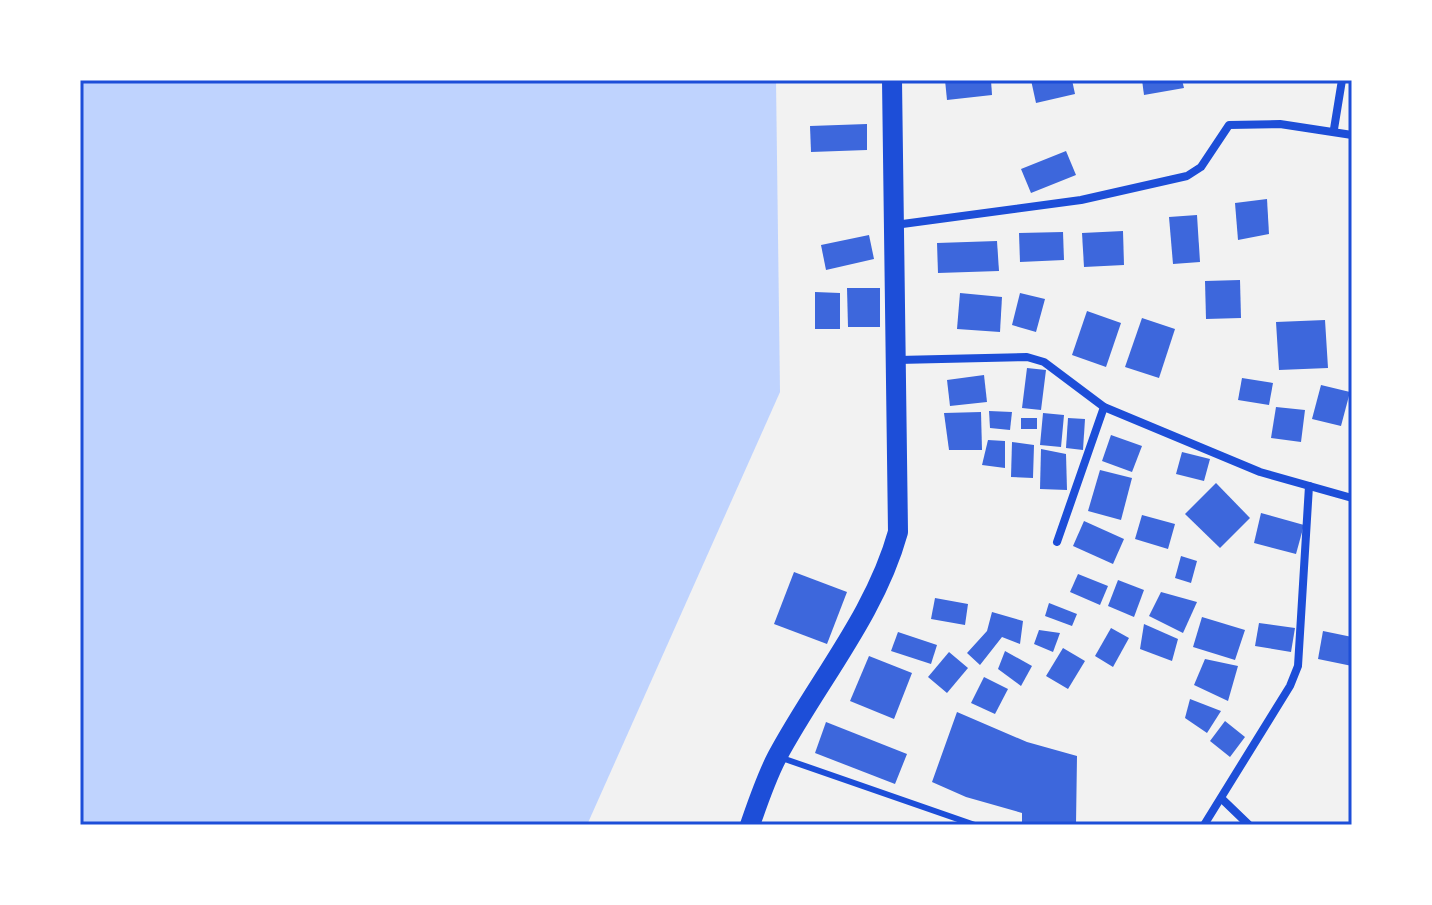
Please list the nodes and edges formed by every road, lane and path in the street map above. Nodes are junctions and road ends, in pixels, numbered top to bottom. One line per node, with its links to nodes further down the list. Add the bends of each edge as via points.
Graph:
1 (892, 80): 5 (highway)
2 (1342, 80): 3 (street)
3 (1334, 129): 4 (street); 5 (street, via 1229,125 1201,167 1187,176 1081,200)
4 (1352, 135)
5 (895, 225): 6 (highway)
6 (897, 360): 7 (street, via 1027,357 1044,362); 11 (highway, via 898,532 890,560 834,667)
7 (1104, 407): 8 (street, via 1260,472); 10 (street)
8 (1309, 486): 9 (street); 12 (street, via 1298,666)
9 (1352, 498)
10 (1057, 542)
11 (777, 756): 13 (highway); 14 (lane)
12 (1222, 799): 15 (street); 16 (street)
13 (750, 825)
14 (975, 825)
15 (1204, 825)
16 (1249, 825)

